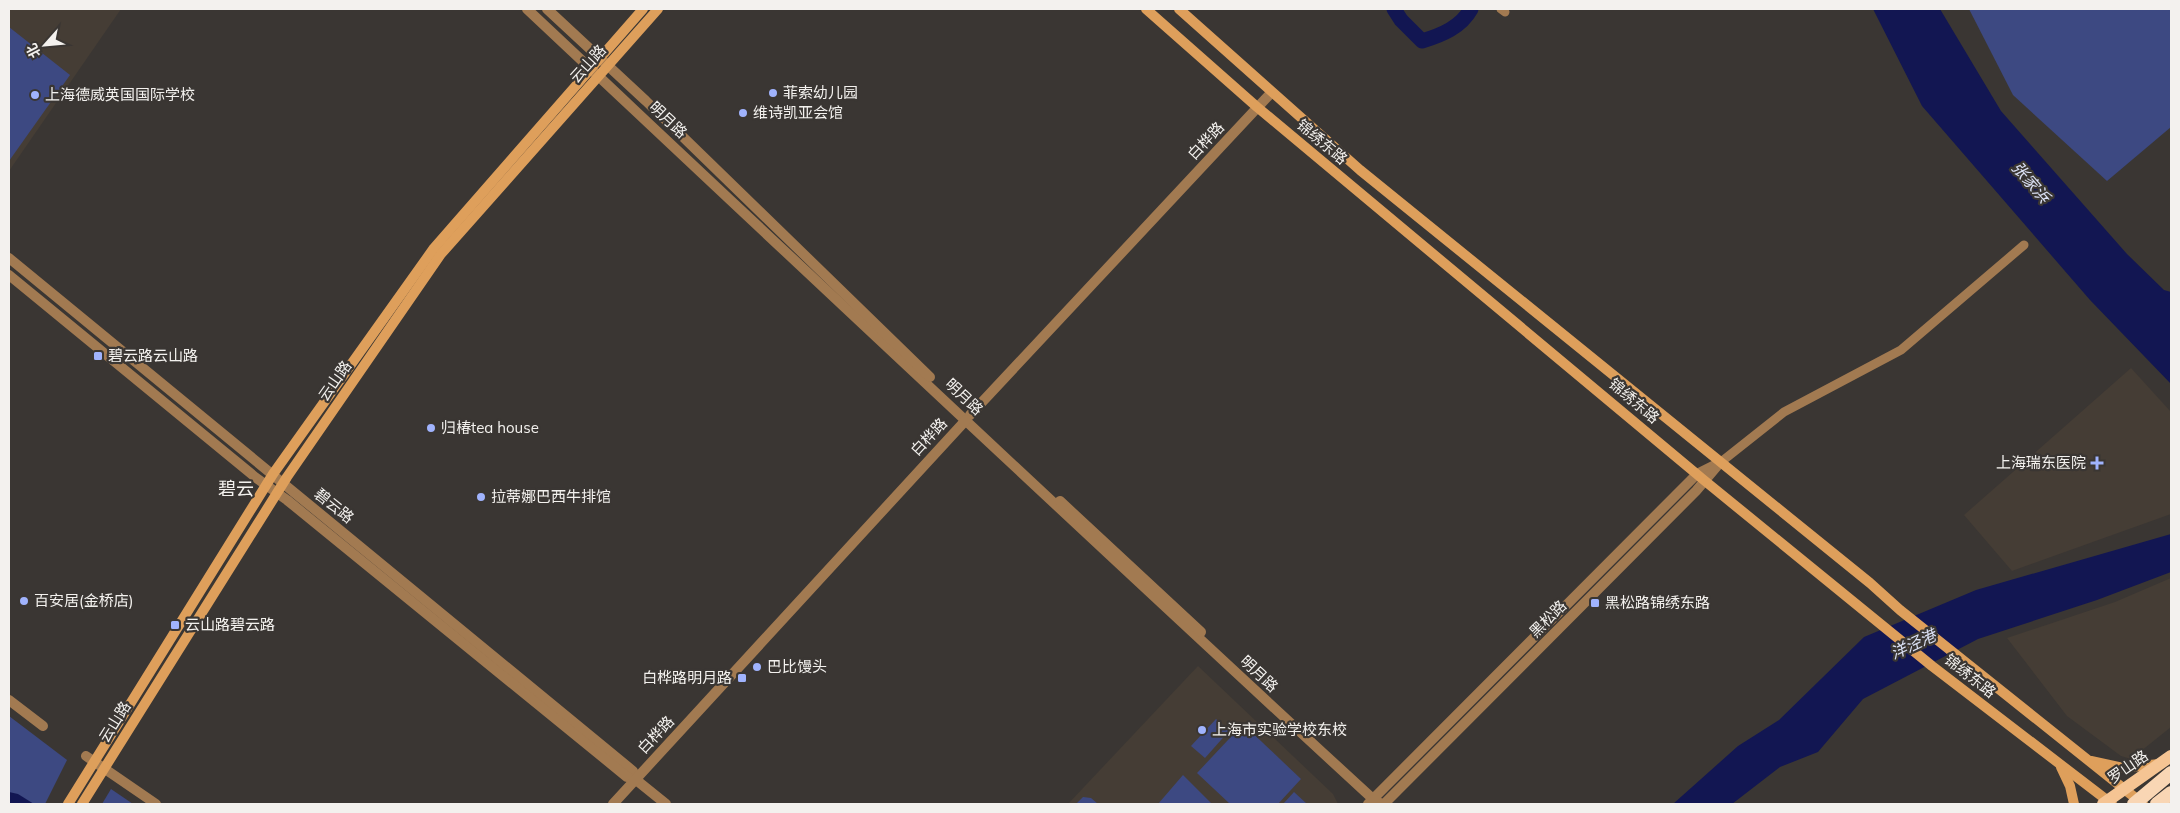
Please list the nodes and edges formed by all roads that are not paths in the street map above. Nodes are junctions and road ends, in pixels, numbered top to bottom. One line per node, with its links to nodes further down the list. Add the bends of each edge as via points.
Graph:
1 (527, 9): 9 (street, 明月路)
2 (547, 9): 7 (street, 明月路)
3 (643, 9): 7 (main road, 云山路)
4 (658, 9): 8 (main road, 云山路)
5 (1146, 9): 11 (main road, 锦绣东路)
6 (1179, 9): 10 (main road, 锦绣东路)
7 (599, 58): 8 (street, 明月路); 9 (main road, 云山路)
8 (608, 65): 9 (main road, 云山路); 15 (street, 明月路)
9 (594, 72): 15 (street, 明月路); 17 (main road, 云山路, via 434,248); 20 (main road, 云山路, via 441,254)
10 (1271, 93): 11 (street, 白桦路); 16 (main road, 锦绣东路, via 1360,170)
11 (1257, 107): 15 (street, 白桦路); 18 (main road, 锦绣东路)
12 (2024, 245): 16 (street, 黑松路, via 1900,350 1784,412)
13 (9, 258): 17 (street, 碧云路)
14 (9, 275): 21 (street, 碧云路)
15 (968, 417): 33 (street, 白桦路); 36 (street, 明月路, via 1092,541)
16 (1720, 462): 18 (street); 19 (street, 黑松路); 27 (main road, 锦绣东路)
17 (273, 474): 20 (street, 碧云路); 21 (main road, 云山路)
18 (1697, 474): 19 (main road, 锦绣东路); 36 (street)
19 (1705, 481): 29 (main road, 锦绣东路, via 1932,666); 36 (street, 黑松路)
20 (283, 483): 22 (main road, 云山路); 33 (street, 碧云路, via 633,771)
21 (266, 485): 22 (street, 碧云路); 28 (main road, 云山路)
22 (277, 493): 31 (main road, 云山路); 33 (street, 碧云路, via 627,777)
23 (9, 700): 24 (street)
24 (43, 726)
25 (86, 756): 28 (street)
26 (2171, 756): 30 (main road, 罗山路)
27 (2090, 761): 30 (main road, via 2122,768); 34 (main road, 锦绣东路)
28 (95, 762): 31 (street); 38 (main road, 云山路)
29 (2059, 764): 37 (main road, 锦绣东路); 43 (main road, via 2070,786)
30 (2159, 764): 34 (main road, 罗山路)
31 (104, 768): 39 (main road, 云山路); 40 (street)
32 (2171, 774): 44 (highway, bridge)
33 (635, 779): 41 (street, 白桦路); 42 (street, 碧云路)
34 (2125, 789): 37 (main road, 罗山路); 45 (main road, 锦绣东路)
35 (2171, 793): 46 (highway)
36 (1378, 802)
37 (2107, 803)
38 (68, 804)
39 (82, 804)
40 (156, 804)
41 (612, 804)
42 (666, 804)
43 (2074, 804)
44 (2134, 804)
45 (2144, 804)
46 (2157, 804)

